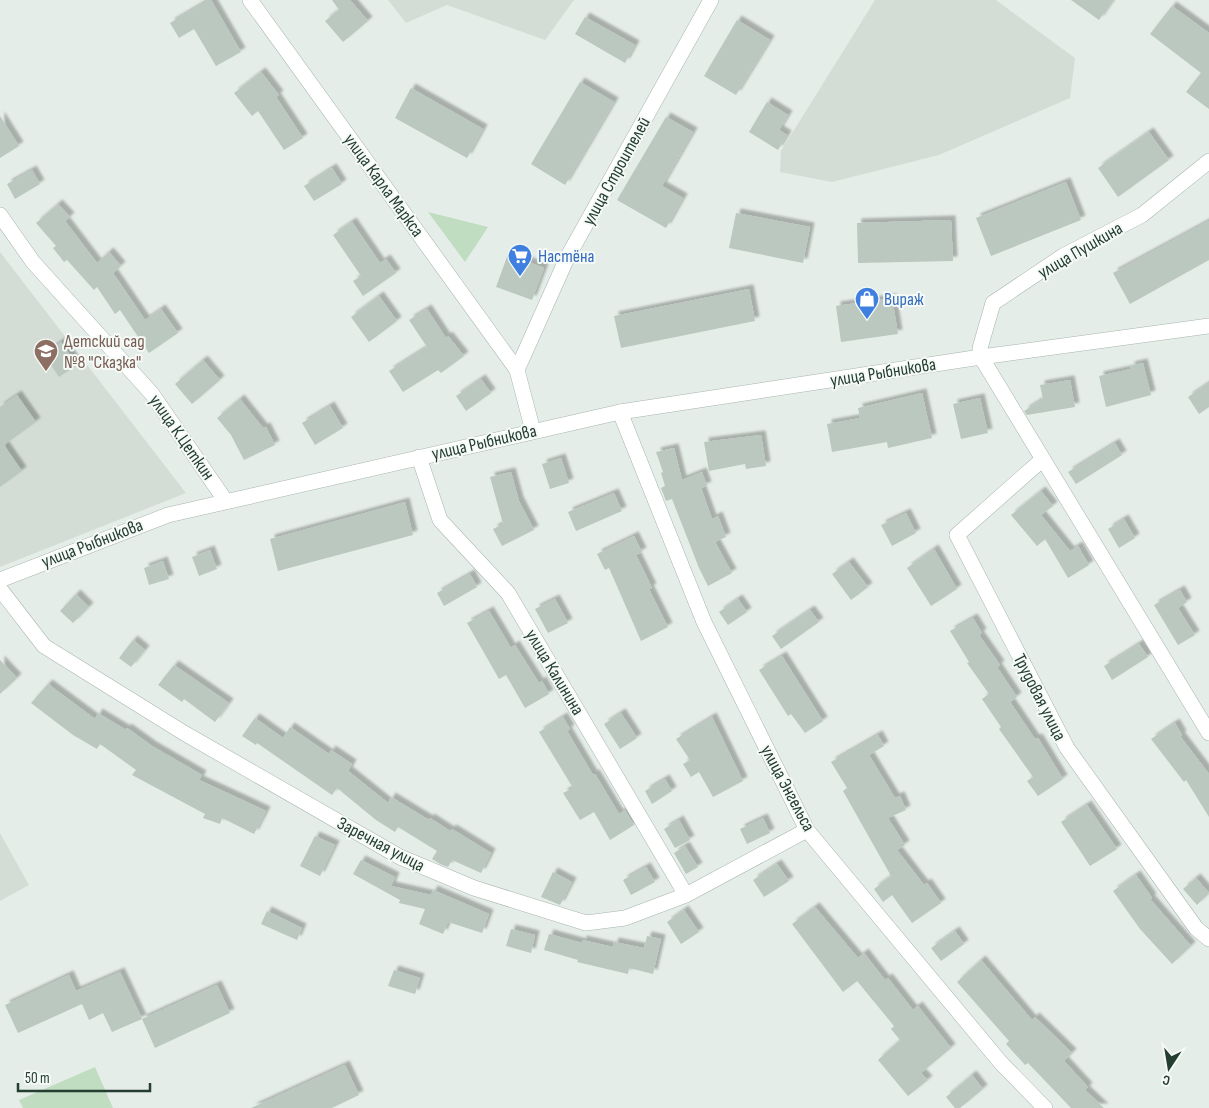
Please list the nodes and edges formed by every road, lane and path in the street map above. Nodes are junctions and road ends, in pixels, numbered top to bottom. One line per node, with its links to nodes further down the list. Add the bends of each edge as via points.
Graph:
1 (250, 0): 7 (street, улица Карла Маркса)
2 (711, 0): 7 (street, улица Строителей, via 567,258)
3 (1209, 161): 6 (street, улица Пушкина, via 1142,215 1063,256 993,303 980,348)
4 (0, 215): 12 (street, улица К.Цеткин, via 34,262 152,394)
5 (1209, 326): 6 (street, улица Рыбникова)
6 (981, 357): 8 (street, улица Рыбникова); 11 (street)
7 (518, 370): 9 (street)
8 (620, 412): 9 (street, улица Рыбникова); 16 (street, улица Энгельса, via 704,622)
9 (533, 431): 10 (street, улица Рыбникова)
10 (419, 457): 12 (street, улица Рыбникова); 17 (street, улица Калинина, via 440,520 508,593)
11 (1043, 459): 15 (street); 18 (street, Трудовая улица, via 957,535 1066,748 1196,928)
12 (226, 500): 13 (street, улица Рыбникова, via 168,515)
13 (0, 580)
14 (0, 589): 17 (street, Заречная улица, via 44,646 184,733 400,857 474,888 586,922 625,918)
15 (1209, 733)
16 (807, 830): 17 (street, Заречная улица); 19 (street, улица Энгельса, via 1002,1063)
17 (686, 895)
18 (1209, 938)
19 (1045, 1108)

